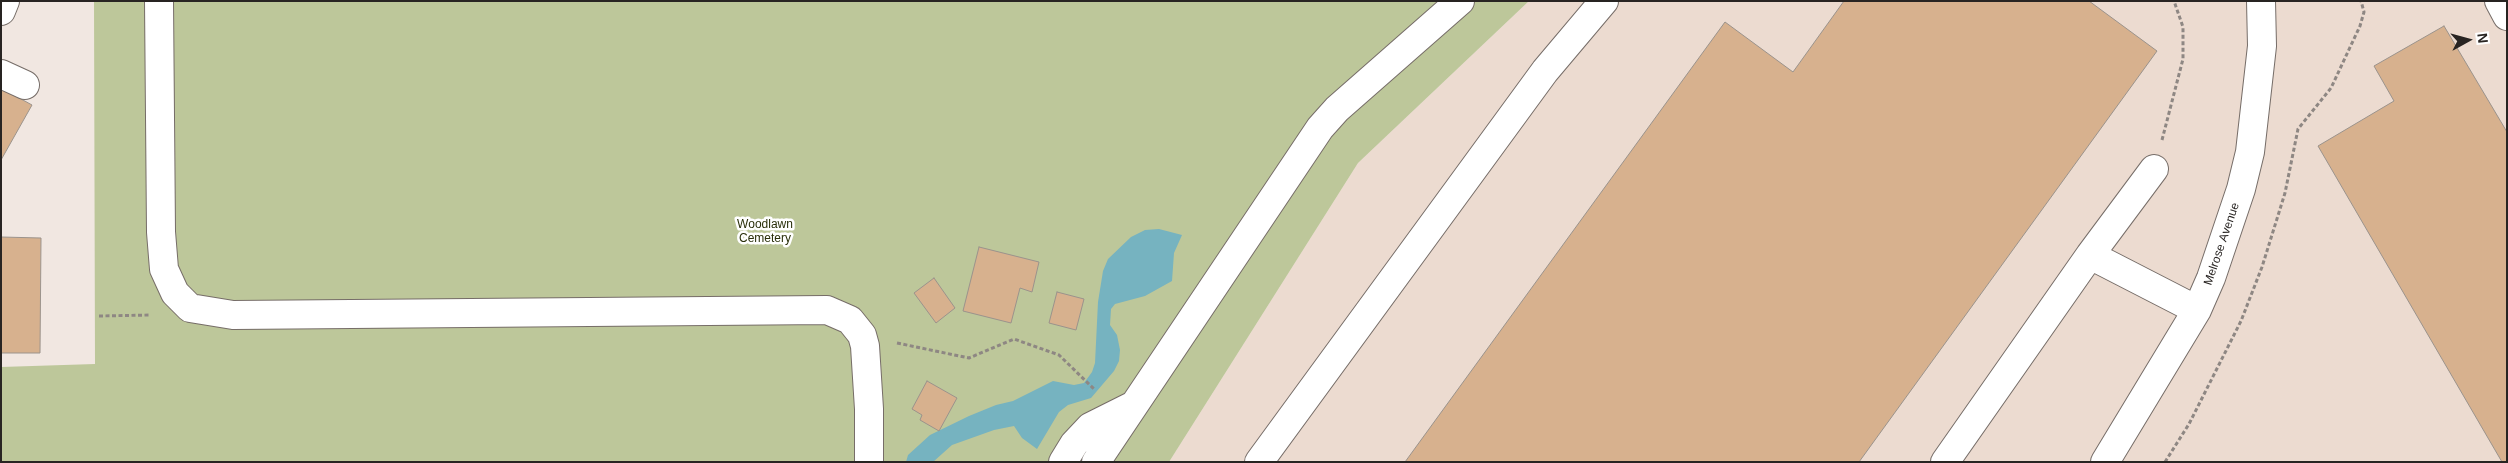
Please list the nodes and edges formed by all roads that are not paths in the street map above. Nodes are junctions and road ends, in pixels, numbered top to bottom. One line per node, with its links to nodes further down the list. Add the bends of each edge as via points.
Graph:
1 (5, 1): 7 (street)
2 (159, 1): 13 (street, via 164,269 176,295 190,308 233,315 827,310 850,320 865,346)
3 (1460, 1): 12 (street, via 1337,109 1320,128)
4 (1604, 1): 16 (street, via 1545,71)
5 (2261, 1): 11 (street, Melrose Avenue, via 2262,46 2250,152 2211,278)
6 (2498, 1): 8 (street)
7 (1, 11)
8 (2507, 16)
9 (2154, 169): 10 (street)
10 (2090, 255): 11 (street); 17 (street)
11 (2197, 310): 18 (street, Melrose Avenue)
12 (1132, 406): 14 (street, via 1090,427); 15 (street)
13 (870, 462)
14 (1063, 462)
15 (1096, 462)
16 (1259, 462)
17 (1945, 462)
18 (2105, 462)

